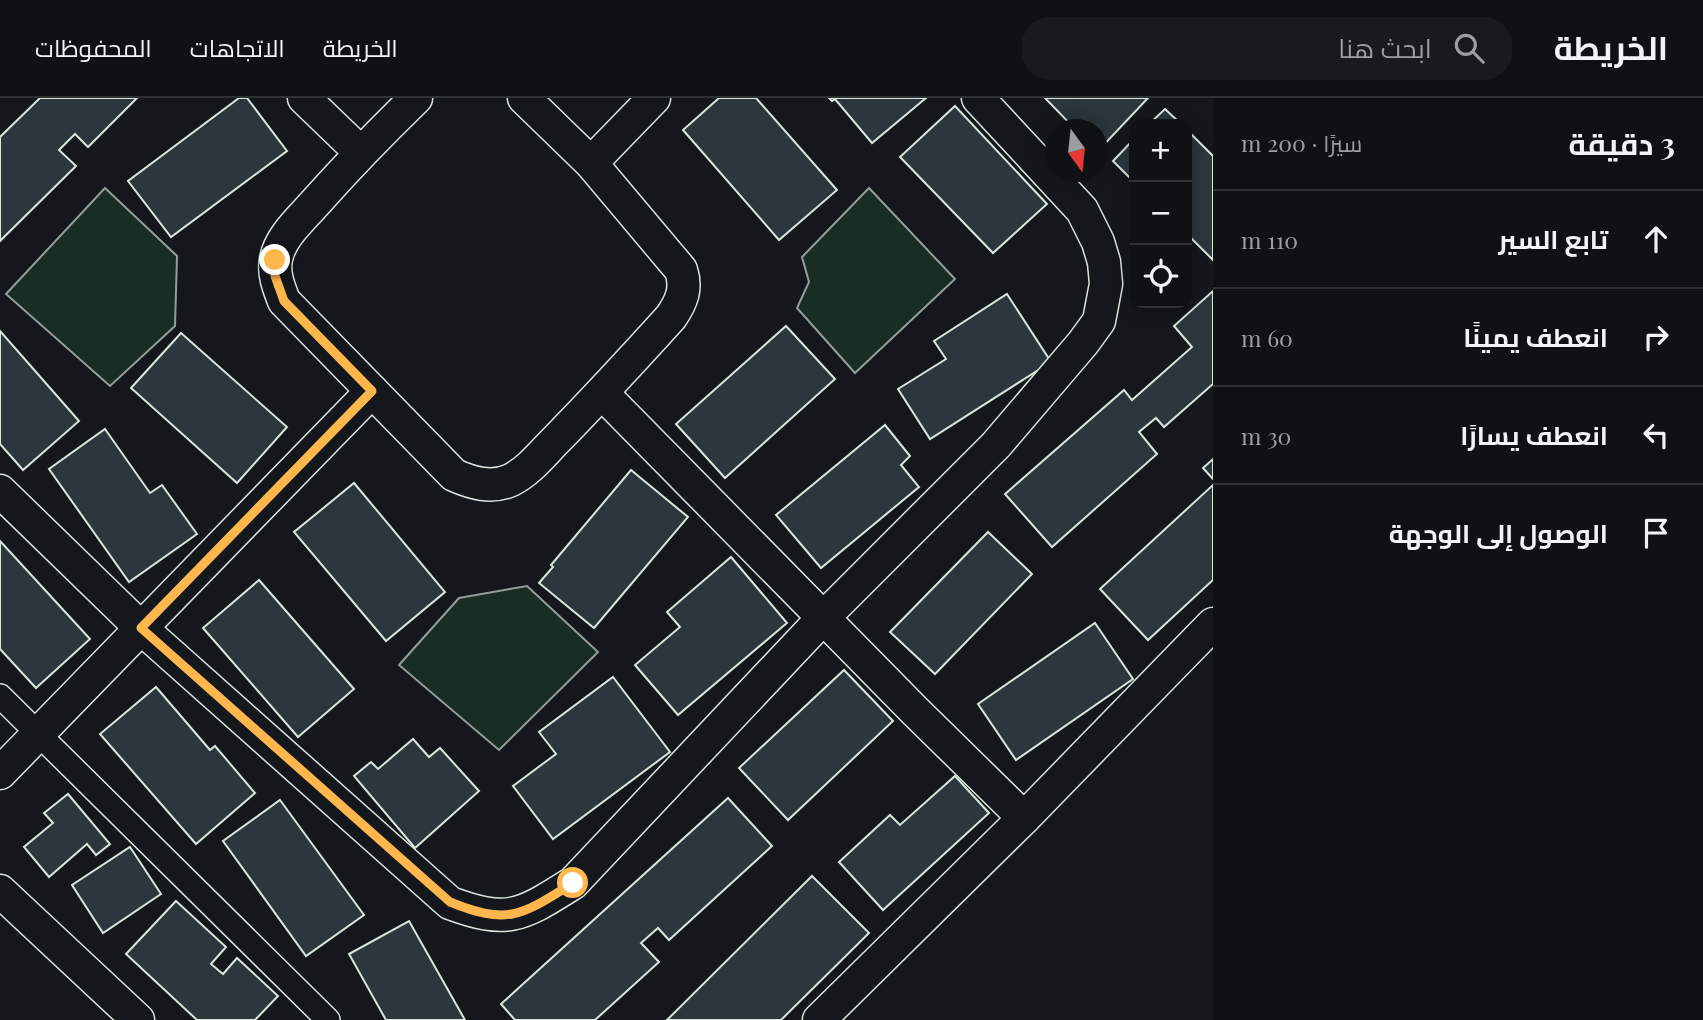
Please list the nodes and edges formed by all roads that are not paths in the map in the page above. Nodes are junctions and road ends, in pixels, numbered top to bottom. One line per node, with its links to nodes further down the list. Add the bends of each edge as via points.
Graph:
1 (304, 98): 6 (street)
2 (416, 98): 6 (street)
3 (524, 98): 7 (street)
4 (654, 98): 7 (street)
5 (978, 98): 11 (street, via 1082,209 1104,262 1106,284 1099,321 996,445)
6 (360, 152): 8 (street, via 280,247 275,276 284,301)
7 (591, 163): 9 (street, via 684,279 681,303 671,317)
8 (372, 391): 9 (street, via 454,475 485,485 512,479 528,467); 13 (street)
9 (602, 393): 11 (street)
10 (0, 491): 13 (street)
11 (824, 617): 13 (street, via 573,883 536,907 505,916 479,914 450,902); 17 (street)
12 (1213, 624): 17 (street)
13 (141, 628): 15 (street)
14 (0, 696): 15 (street)
15 (38, 734): 16 (street); 20 (street)
16 (0, 773)
17 (1024, 818): 21 (street)
18 (0, 891): 19 (street)
19 (138, 1020)
20 (328, 1020)
21 (819, 1020)

